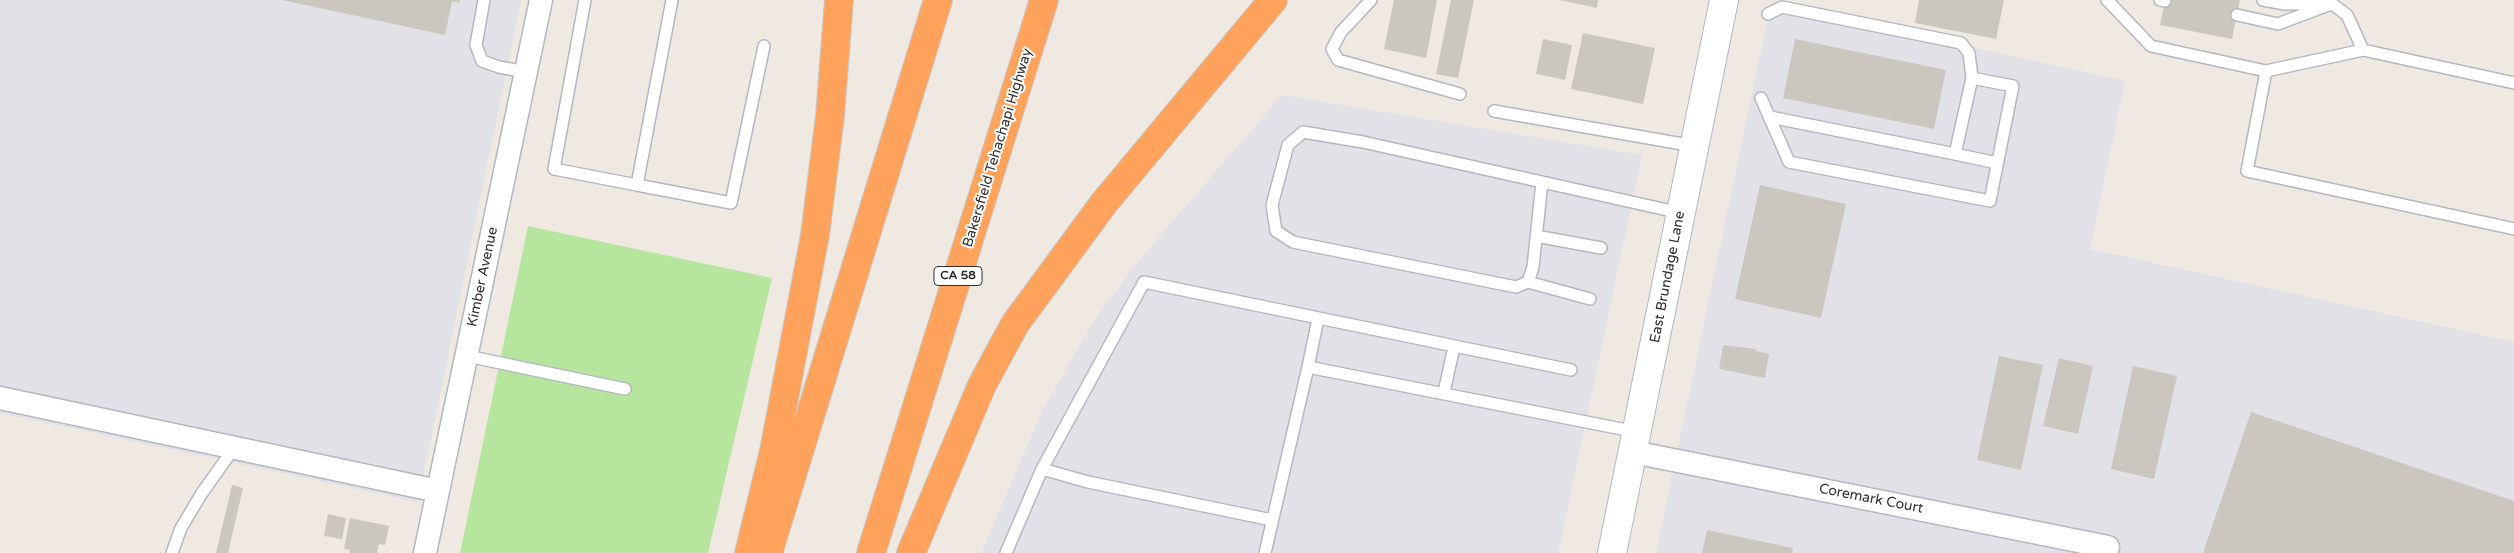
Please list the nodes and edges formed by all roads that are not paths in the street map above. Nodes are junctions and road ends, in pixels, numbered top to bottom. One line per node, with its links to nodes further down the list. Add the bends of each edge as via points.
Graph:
1 (484, 0): 20 (lane, via 476,45 482,61)
2 (541, 0): 20 (street, Kimber Avenue)
3 (585, 0): 31 (lane, via 554,170)
4 (672, 0): 31 (lane)
5 (839, 0): 54 (highway, via 830,116 815,235 774,451)
6 (938, 0): 55 (highway)
7 (1044, 0): 56 (highway, Bakersfield Tehachapi Highway / CA 58)
8 (1273, 0): 57 (highway, via 1104,204 1015,324 982,385)
9 (1371, 0): 23 (lane, via 1340,32 1332,49 1338,60)
10 (1724, 0): 27 (main road, East Brundage Lane)
11 (2107, 0): 19 (lane, via 2151,46)
12 (2263, 0): 14 (lane, via 2285,4)
13 (2319, 0): 14 (lane)
14 (2329, 1): 16 (lane, via 2278,24); 18 (lane, via 2347,15)
15 (1768, 14): 21 (lane, via 1782,7 1962,43 1969,53)
16 (2237, 15)
17 (764, 46): 31 (lane, via 732,203)
18 (2363, 50): 19 (lane); 22 (lane)
19 (2266, 71): 33 (lane, via 2247,171)
20 (526, 72): 40 (street, Kimber Avenue)
21 (1972, 78): 28 (lane); 29 (lane, via 2013,86)
22 (2514, 83)
23 (1460, 94)
24 (1761, 98): 26 (lane)
25 (1494, 111): 27 (lane)
26 (1770, 117): 28 (lane); 29 (lane, via 1790,162 1990,201)
27 (1694, 146): 32 (main road, East Brundage Lane)
28 (1955, 154): 29 (lane)
29 (1997, 163)
30 (1542, 182): 32 (lane); 34 (lane); 36 (lane, via 1303,132 1288,145 1272,205 1276,231 1293,242 1516,288)
31 (637, 185)
32 (1681, 213): 46 (main road, East Brundage Lane)
33 (2514, 229)
34 (1536, 236): 35 (lane); 36 (lane)
35 (1601, 248)
36 (1528, 282): 37 (lane)
37 (1590, 299)
38 (1318, 319): 39 (lane); 41 (lane); 48 (lane, via 1144,282)
39 (1454, 346): 42 (lane); 44 (lane)
40 (467, 356): 43 (lane); 49 (street, Kimber Avenue)
41 (1308, 367): 44 (lane); 50 (lane)
42 (1571, 370)
43 (625, 389)
44 (1444, 392): 46 (lane)
45 (0, 398): 47 (street)
46 (1635, 442): 51 (street, Coremark Court); 60 (main road, East Brundage Lane)
47 (234, 448): 49 (street); 52 (lane, via 185,521)
48 (1042, 469): 50 (lane, via 1088,482); 58 (lane)
49 (438, 491): 53 (street, Kimber Avenue)
50 (1272, 520): 59 (lane)
51 (2108, 547)
52 (172, 553)
53 (425, 553)
54 (749, 553)
55 (768, 553)
56 (872, 553)
57 (911, 553)
58 (1006, 553)
59 (1265, 553)
60 (1612, 553)

